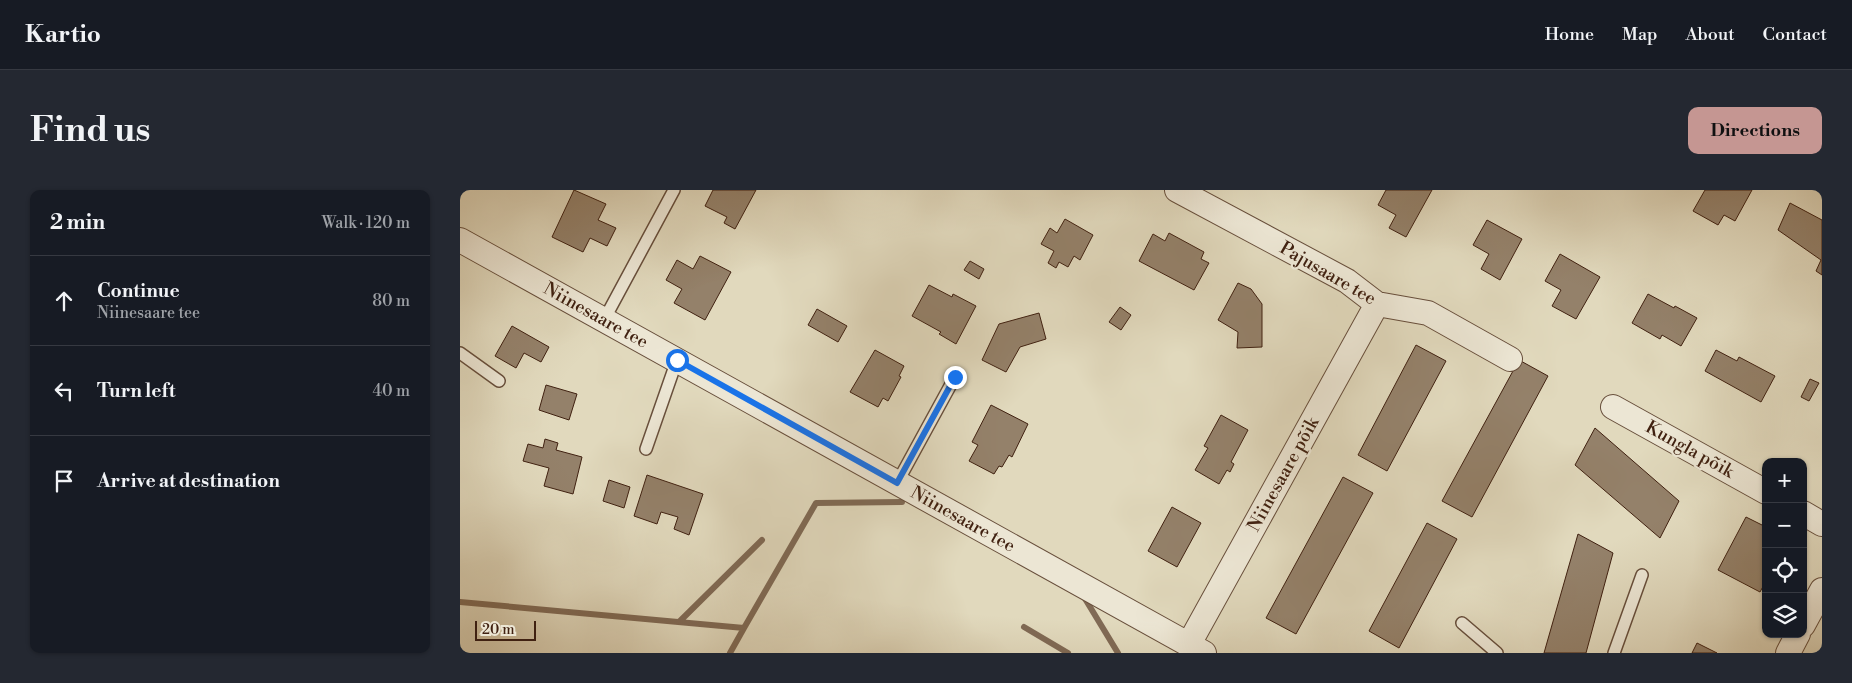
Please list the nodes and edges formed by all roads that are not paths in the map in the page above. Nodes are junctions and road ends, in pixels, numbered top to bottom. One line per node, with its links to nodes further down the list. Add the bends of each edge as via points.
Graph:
1 (674, 190): 5 (lane)
2 (1177, 190): 4 (street, Pajusaare tee, via 1347,281)
3 (460, 240): 5 (street, Niinesaare tee)
4 (1377, 304): 7 (street, Pajusaare tee, via 1428,313); 22 (street, Niinesaare põik)
5 (604, 320): 8 (street, Niinesaare tee)
6 (460, 353): 10 (lane)
7 (1510, 359)
8 (677, 360): 12 (lane); 13 (street, Niinesaare tee)
9 (955, 377): 13 (lane)
10 (499, 381)
11 (1613, 407): 14 (street, Kungla põik)
12 (646, 449)
13 (897, 483): 22 (street, Niinesaare tee)
14 (1762, 490)
15 (1807, 515): 16 (street)
16 (1822, 524)
17 (1642, 575): 24 (lane)
18 (1822, 590): 19 (street)
19 (1807, 618)
20 (1462, 623): 23 (lane)
21 (1796, 638): 25 (street)
22 (1196, 649)
23 (1497, 653)
24 (1614, 653)
25 (1788, 653)

